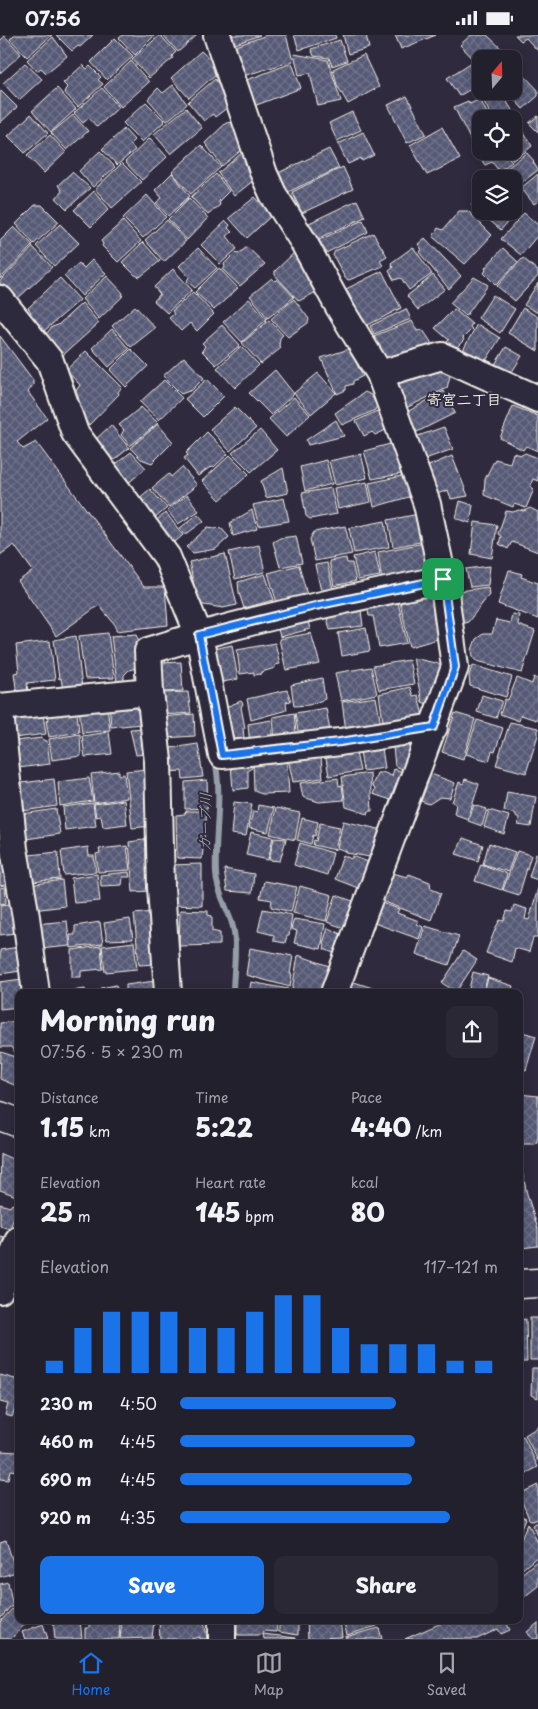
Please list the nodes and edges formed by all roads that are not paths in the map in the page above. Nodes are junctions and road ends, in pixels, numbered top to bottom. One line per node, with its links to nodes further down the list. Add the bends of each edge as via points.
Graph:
1 (217, 35): 3 (street, via 273,194)
2 (0, 299): 6 (street, via 50,361 75,433 167,557)
3 (380, 374): 4 (street, via 442,356); 5 (street, via 427,504)
4 (538, 399)
5 (443, 579): 6 (street); 10 (street, via 455,667)
6 (199, 635): 7 (street, via 148,651); 10 (street, via 222,755 340,742)
7 (150, 692): 8 (street); 12 (street, via 158,761)
8 (0, 707)
9 (0, 712): 11 (street, via 14,849)
10 (434, 727): 13 (street)
11 (35, 989)
12 (168, 989)
13 (336, 989)
14 (0, 1116): 15 (main road)
15 (15, 1122)
16 (15, 1250): 19 (street)
17 (538, 1283): 18 (main road)
18 (523, 1284)
19 (0, 1290)
20 (222, 1624): 21 (street)
21 (222, 1639)

